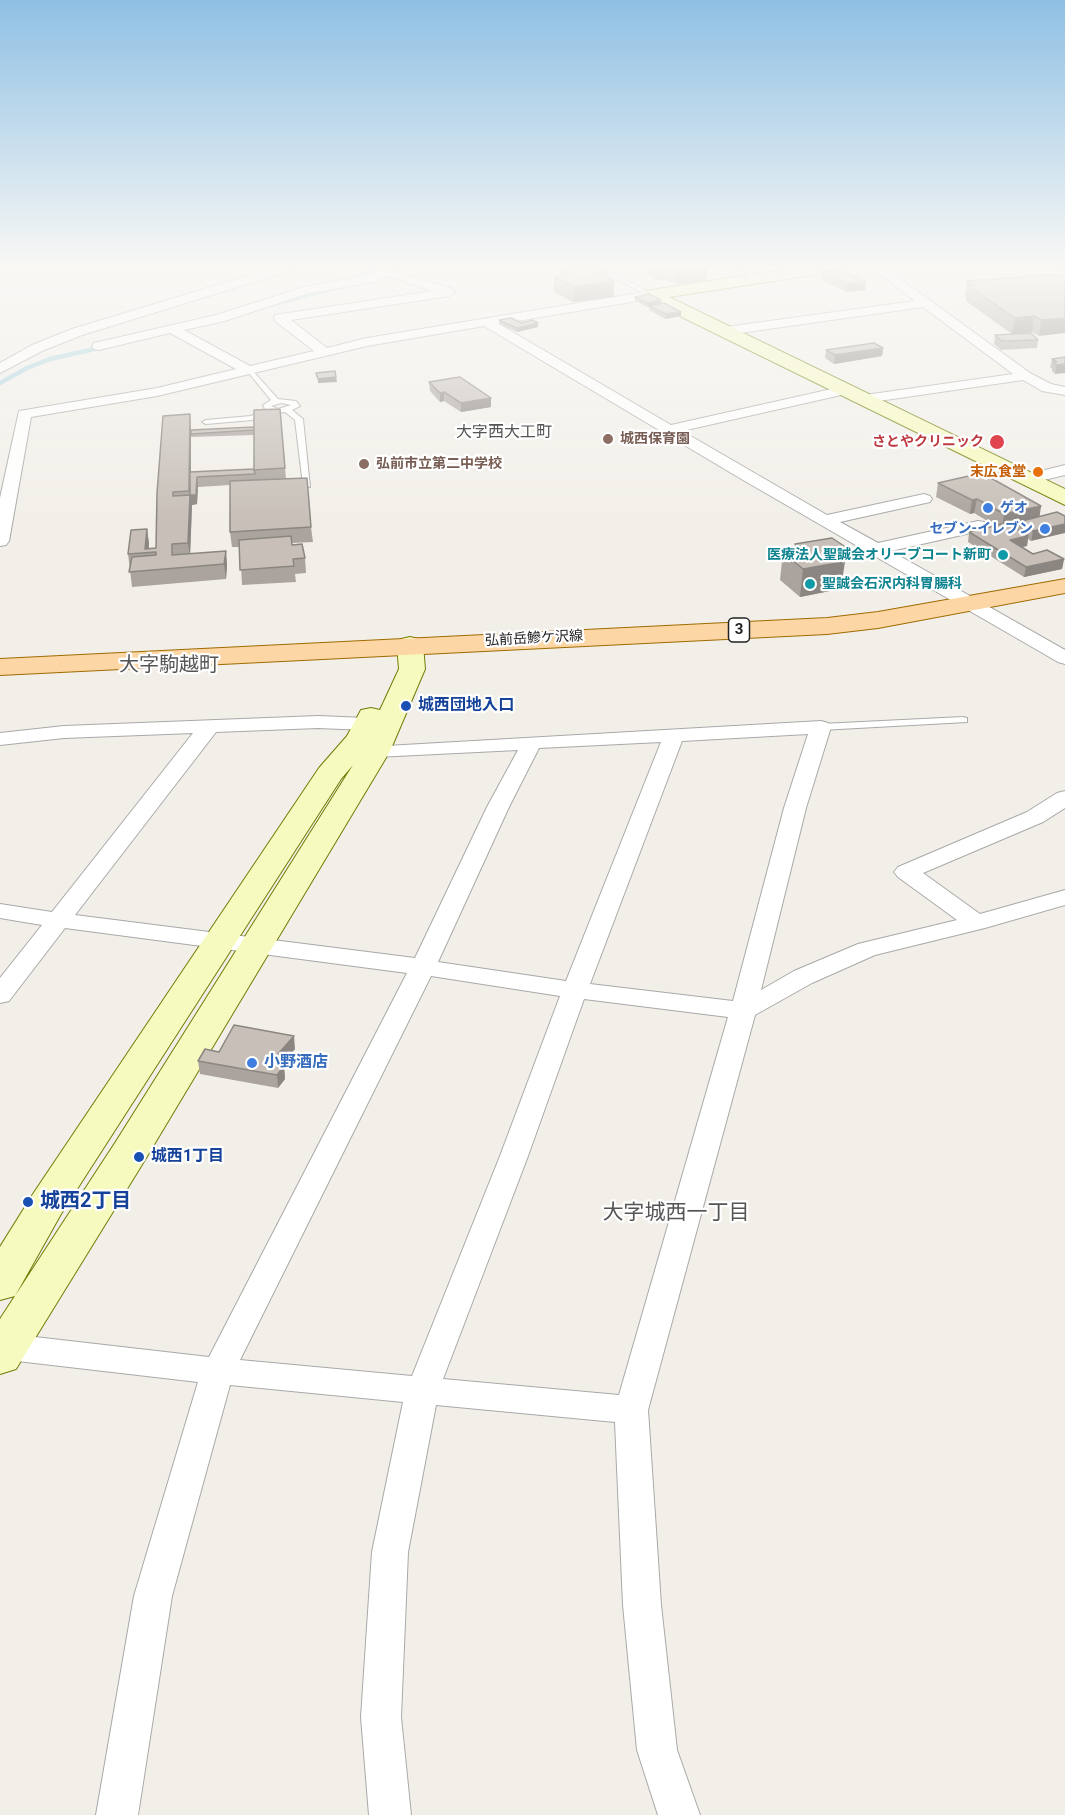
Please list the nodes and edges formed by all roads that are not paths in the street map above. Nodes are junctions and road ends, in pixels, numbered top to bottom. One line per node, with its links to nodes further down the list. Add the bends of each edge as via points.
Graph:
1 (30, 352): 7 (street)
2 (214, 352): 8 (street)
3 (324, 352): 8 (street)
4 (536, 352): 17 (street)
5 (766, 352): 10 (street)
6 (992, 352): 9 (street)
7 (0, 369)
8 (250, 371): 13 (lane); 18 (street, via 157,392 24,414)
9 (1025, 376): 11 (street, via 1047,388); 12 (street)
10 (845, 390): 12 (street); 17 (street)
11 (1065, 391)
12 (864, 399): 20 (street)
13 (276, 401): 14 (lane, via 266,405); 15 (lane, via 295,404)
14 (269, 410): 15 (lane); 16 (lane, via 253,418)
15 (287, 410): 21 (lane, via 299,419)
16 (206, 422)
17 (668, 430): 24 (street)
18 (7, 467): 26 (street)
19 (1065, 470): 20 (street)
20 (1027, 479): 22 (street)
21 (307, 485)
22 (1065, 498)
23 (924, 499): 24 (street)
24 (825, 520): 27 (street)
25 (978, 526): 27 (street)
26 (0, 541)
27 (876, 549): 29 (street)
28 (1065, 586): 29 (main road, 弘前岳鰺ケ沢線 / 3)
29 (971, 604): 30 (main road, 弘前岳鰺ケ沢線 / 3, via 827,626); 31 (street)
30 (410, 645): 32 (main road, 弘前岳鰺ケ沢線 / 3); 37 (street, via 412,669)
31 (1065, 658)
32 (0, 667)
33 (963, 720): 34 (lane)
34 (821, 727): 36 (street); 50 (street, via 795,808)
35 (209, 728): 37 (street, via 318,722); 38 (street, via 64,732); 43 (street)
36 (674, 735): 39 (street); 48 (street)
37 (371, 738): 39 (street); 45 (street, via 360,740 329,774); 46 (street)
38 (0, 739)
39 (532, 742): 47 (street)
40 (1065, 798): 44 (street, via 1035,817 906,872)
41 (1065, 897): 44 (street)
42 (0, 911): 43 (street)
43 (58, 920): 45 (street); 49 (street)
44 (976, 923): 50 (street, via 867,949 803,976)
45 (219, 941): 46 (street); 51 (street, via 47,1204)
46 (256, 945): 47 (street); 52 (street)
47 (423, 967): 48 (street); 53 (street)
48 (575, 990): 50 (street); 54 (street)
49 (0, 995)
50 (743, 1011): 55 (street)
51 (0, 1284)
52 (2, 1350): 53 (street)
53 (218, 1371): 54 (street); 56 (street, via 153,1596)
54 (422, 1391): 55 (street); 57 (street, via 390,1552 381,1717)
55 (631, 1410): 58 (street, via 642,1605 657,1750)
56 (117, 1815)
57 (390, 1815)
58 (679, 1815)

